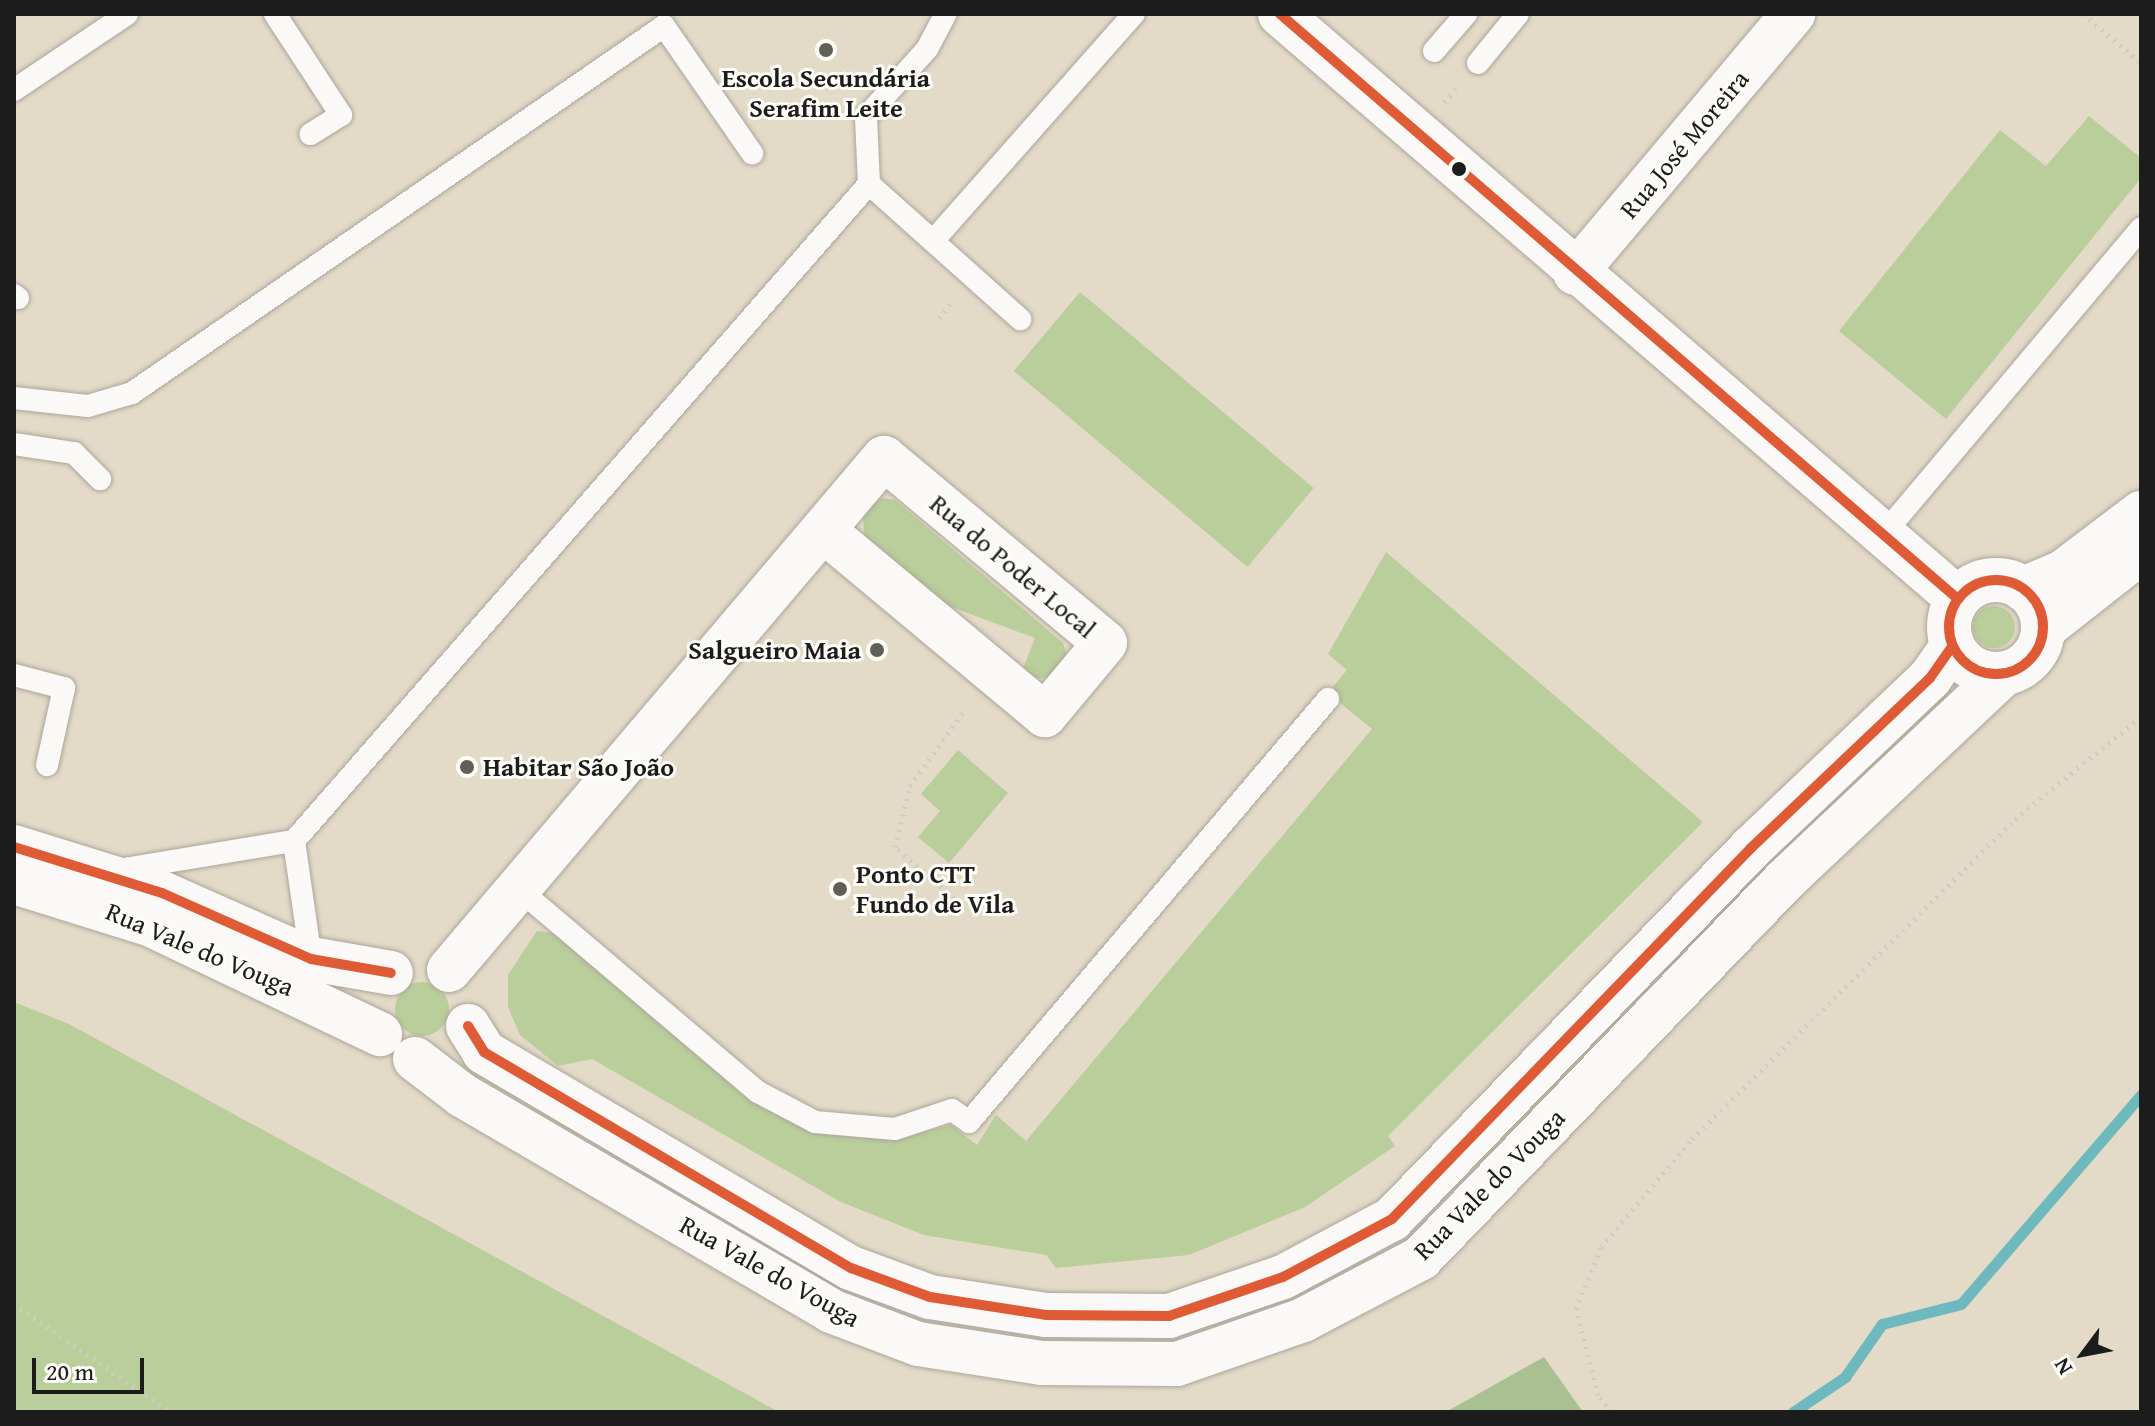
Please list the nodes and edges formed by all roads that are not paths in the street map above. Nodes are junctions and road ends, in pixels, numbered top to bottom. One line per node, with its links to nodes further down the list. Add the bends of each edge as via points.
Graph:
1 (127, 14): 11 (lane)
2 (275, 14): 12 (lane, via 341,115)
3 (946, 14): 14 (lane, via 927,49 866,117)
4 (1134, 14): 16 (lane)
5 (1280, 14): 17 (street)
6 (1466, 14): 9 (lane)
7 (1518, 14): 10 (lane)
8 (1793, 14): 17 (street, Rua José Moreira)
9 (1434, 51)
10 (1478, 63)
11 (14, 90)
12 (310, 134)
13 (752, 153): 19 (lane, via 664,26 132,393 88,406)
14 (869, 184): 16 (lane); 34 (lane)
15 (2141, 228): 24 (lane)
16 (933, 241): 18 (lane)
17 (1575, 273): 24 (street)
18 (1020, 319)
19 (14, 398)
20 (14, 444): 21 (lane, via 74,453)
21 (100, 479)
22 (2141, 513): 26 (street, via 2063,572)
23 (824, 531): 23 (street, Rua do Poder Local, via 1045,715 1105,643 884,458); 38 (street, Rua do Poder Local)
24 (1882, 536): 27 (street)
25 (2141, 552): 28 (street, Rua Vale do Vouga)
26 (2023, 589): 27 (street, via 1996,580); 28 (street)
27 (1958, 599): 29 (street, Rua Vale do Vouga)
28 (2043, 629): 30 (street, Rua Vale do Vouga, via 2031,658)
29 (1952, 646): 30 (street, via 1973,669); 42 (street, Rua Vale do Vouga, via 1930,678 1751,848 1392,1219 1283,1277 1169,1316 1046,1315 930,1297 851,1268 484,1052)
30 (2004, 674): 44 (street, Rua Vale do Vouga, via 1784,881 1421,1258 1303,1320 1177,1364 1042,1363 918,1344 831,1311 462,1095)
31 (14, 675): 33 (lane, via 64,688)
32 (1328, 699): 38 (lane, via 969,1122 952,1110 895,1129 815,1122 758,1092)
33 (47, 765)
34 (294, 841): 36 (lane); 39 (lane)
35 (14, 847): 36 (street, Rua Vale do Vouga)
36 (105, 872): 39 (street, Rua Vale do Vouga)
37 (14, 882): 43 (street, Rua Vale do Vouga, via 149,924)
38 (515, 886): 40 (street, Rua do Poder Local)
39 (311, 959): 41 (street, Rua Vale do Vouga)
40 (449, 970): 41 (street, Rua Vale do Vouga, via 413,962); 42 (street, via 466,989)
41 (391, 973): 43 (street, via 374,1005)
42 (468, 1026): 44 (street, via 444,1054)
43 (380, 1034): 44 (street, Rua Vale do Vouga)
44 (415, 1059)

